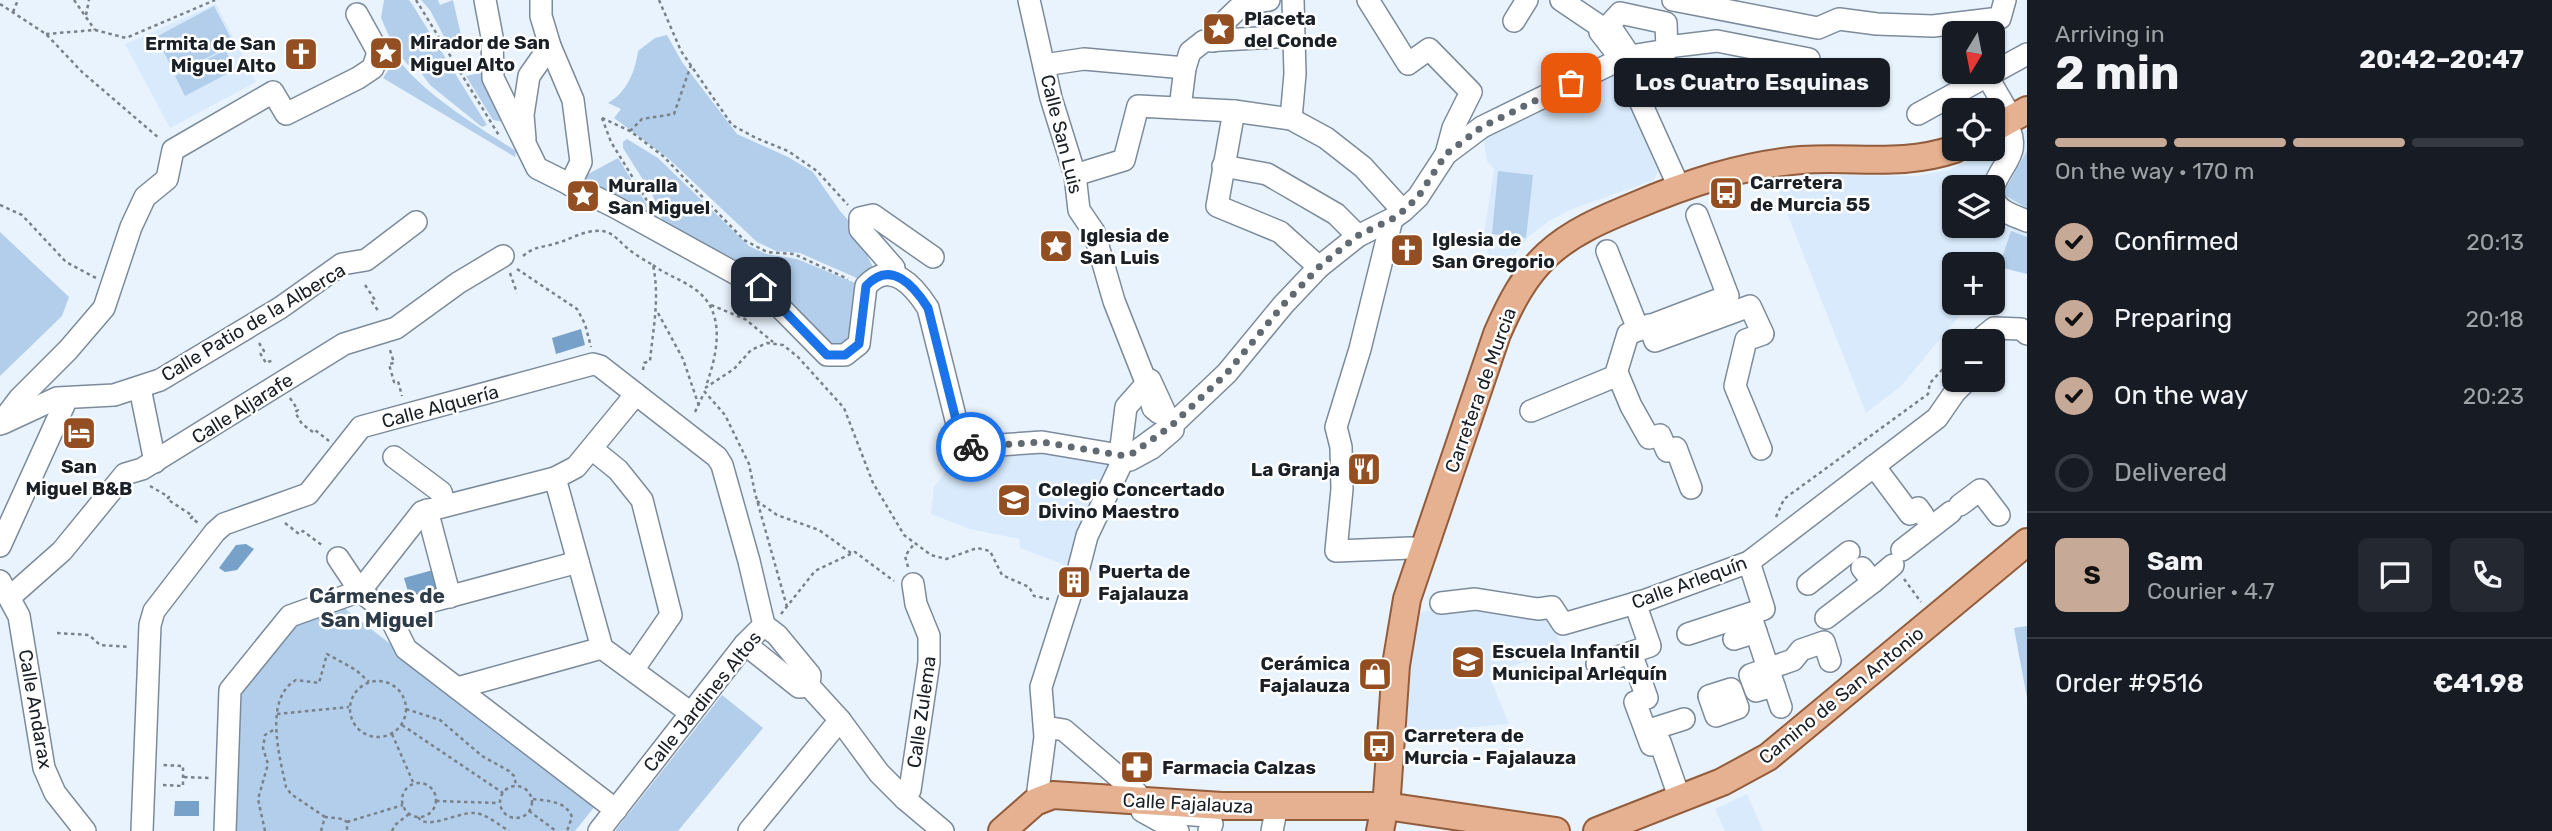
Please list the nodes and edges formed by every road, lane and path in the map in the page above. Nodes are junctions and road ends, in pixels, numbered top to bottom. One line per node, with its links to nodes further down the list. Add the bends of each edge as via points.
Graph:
1 (18, 0): 19 (path)
2 (74, 0): 21 (path)
3 (89, 0): 21 (path)
4 (215, 0): 24 (path, via 126,38)
5 (416, 0): 47 (path, via 499,137)
6 (485, 0): 47 (street, via 493,78)
7 (541, 0): 28 (street)
8 (659, 0): 34 (path)
9 (1029, 0): 35 (street, Calle San Luis)
10 (1269, 0): 27 (street, via 1244,3 1222,24)
11 (1293, 0): 26 (street)
12 (1368, 0): 49 (street, via 1408,64 1429,49 1471,92)
13 (1527, 0): 22 (street)
14 (1561, 0): 23 (street)
15 (1624, 0): 23 (street)
16 (1673, 0): 18 (street, via 1818,28 1839,19 1933,26 2000,18)
17 (0, 4): 19 (path)
18 (2004, 5)
19 (13, 12): 25 (path)
20 (357, 14): 46 (street, via 378,52 373,68 286,114 273,92)
21 (86, 15): 24 (path)
22 (1514, 22)
23 (1601, 27): 31 (street, via 1607,28 1623,49)
24 (94, 30): 25 (path)
25 (46, 34): 46 (path, via 82,72)
26 (1294, 36): 27 (street); 44 (street)
27 (1219, 41): 32 (street, via 1204,41)
28 (550, 46): 47 (street, via 529,76 523,115); 53 (street, via 573,100 580,162)
29 (1667, 47): 33 (street, via 1717,41)
30 (2027, 54): 36 (street)
31 (1621, 59): 49 (street, via 1482,127); 54 (street)
32 (1188, 60): 35 (street, via 1084,59); 40 (street)
33 (1816, 60): 37 (path)
34 (691, 65): 45 (path, via 674,114 642,119); 59 (path, via 732,125 817,170)
35 (1044, 65): 51 (street, Calle San Luis)
36 (2006, 66)
37 (1868, 71)
38 (1973, 84): 42 (street)
39 (1991, 84): 43 (street)
40 (1180, 108): 41 (street); 51 (street, via 1138,106 1124,160)
41 (1234, 111): 44 (street); 50 (street)
42 (1919, 114)
43 (2009, 118): 52 (street, via 2014,147)
44 (1291, 119): 57 (street, via 1326,138 1363,167)
45 (630, 131): 62 (path, via 602,118 611,142 655,214); 71 (path, via 663,156 744,240 767,252 794,254)
46 (173, 150): 74 (street, via 167,179 145,197 131,227)
47 (527, 152): 53 (street, via 537,168)
48 (1942, 152): 54 (main road, Carretera de Murcia, via 1893,161 1782,162)
49 (1446, 154): 57 (street, via 1418,197)
50 (1223, 166): 63 (street, via 1266,174 1336,214); 68 (street, via 1217,206 1280,232)
51 (1075, 175): 88 (street, Calle San Luis, via 1079,210 1094,232 1114,301)
52 (2000, 175)
53 (570, 186): 62 (street)
54 (1679, 187): 121 (main road, Carretera de Murcia, via 1580,231 1526,277 1497,334)
55 (0, 205): 74 (path, via 22,215 66,262 97,279)
56 (2005, 212): 60 (street)
57 (1397, 215): 63 (street); 121 (street, via 1336,427 1342,489 1336,551)
58 (1697, 215): 77 (street, via 1728,296)
59 (860, 218): 65 (street, via 873,215); 69 (street, via 860,229 894,268)
60 (2027, 221)
61 (416, 222): 89 (street, Calle Patio de la Alberca, via 366,260 342,264 280,309)
62 (651, 227): 71 (street, via 761,287 827,355 845,355 859,344)
63 (1357, 236): 68 (street)
64 (1607, 251): 77 (street)
65 (933, 257)
66 (511, 262): 67 (path, via 543,244 606,231); 72 (path); 83 (path, via 577,309); 106 (street, Calle Aljarafe, via 458,283 396,328 344,344)
67 (653, 265): 73 (path, via 697,290); 75 (path)
68 (1319, 267): 99 (street, via 1227,373)
69 (893, 275): 71 (street, via 881,276); 104 (street, via 918,292 928,308 961,440 970,447 1042,442)
70 (365, 285): 76 (path, via 375,300 372,302 382,315)
71 (866, 286)
72 (517, 293)
73 (711, 305): 82 (path, via 745,319); 91 (path, via 716,352)
74 (104, 308): 100 (street)
75 (657, 311): 85 (path, via 650,361 644,363); 96 (path, via 683,359)
76 (384, 312)
77 (1644, 327): 87 (street, via 1628,334); 103 (street, via 1655,341 1750,306 1762,334 1746,340 1735,386)
78 (1993, 329): 79 (street, via 2021,328)
79 (2027, 334)
80 (387, 340): 94 (path)
81 (259, 342): 84 (path, via 264,351 260,354)
82 (775, 344): 91 (path, via 751,350); 119 (path, via 798,357 844,408 873,483 904,536)
83 (592, 354)
84 (275, 369)
85 (643, 370)
86 (1942, 370): 116 (path, via 1930,383 1928,394 1784,499)
87 (1618, 374): 97 (street); 110 (street, via 1649,438 1660,435 1667,452 1676,447)
88 (1146, 383): 99 (street, Calle San Luis, via 1150,380); 104 (street, via 1126,407 1121,447)
89 (140, 388): 100 (street, Calle Patio de la Alberca, via 114,395 57,398); 106 (street)
90 (285, 389): 101 (path, via 302,424)
91 (705, 389): 96 (path); 111 (path, via 725,415 749,464)
92 (1955, 392): 107 (street, Calle Arlequín, via 1937,418)
93 (636, 394): 102 (street); 141 (street, Calle Jardines Altos, via 722,465); 195 (street, Calle Alquería, via 593,364 361,427 308,494 224,524 153,611)
94 (399, 398)
95 (64, 405): 120 (street)
96 (699, 406): 98 (path)
97 (1531, 411)
98 (695, 412)
99 (1165, 423): 104 (street, via 1173,430 1152,448 1130,460)
100 (0, 424)
101 (334, 445)
102 (592, 449): 108 (street, via 576,467); 151 (street, via 618,470 642,500 671,615)
103 (1761, 449)
104 (1125, 456): 128 (street, via 1087,536)
105 (394, 457): 112 (street, via 441,492)
106 (155, 461): 131 (street, Calle Aljarafe, via 125,474 62,551)
107 (1874, 466): 114 (street, via 1910,514 1917,509); 125 (street, Calle Arlequín)
108 (555, 478): 112 (street); 124 (street)
109 (145, 482): 117 (path)
110 (1691, 488)
111 (757, 501): 122 (path, via 777,515 819,530); 137 (path)
112 (436, 508): 132 (street, via 422,512); 133 (street)
113 (1999, 515): 126 (street, via 1980,490)
114 (1923, 516)
115 (280, 518): 123 (path)
116 (1776, 519)
117 (205, 528)
118 (2027, 542): 210 (main road, Camino de San Antonio, via 1768,757 1723,782)
119 (914, 544): 130 (path, via 905,556); 134 (path, via 946,559 977,548 990,551 1002,575 1029,587 1034,596)
120 (0, 546)
121 (1422, 551): 187 (main road, Carretera de Murcia, via 1399,641)
122 (852, 553): 130 (path); 137 (path, via 815,571)
123 (338, 558): 132 (street)
124 (578, 562): 133 (street); 147 (street)
125 (1749, 562): 136 (street, Calle Arlequín); 144 (street, via 1764,609)
126 (1897, 562): 127 (street); 138 (path)
127 (1861, 567): 129 (street); 140 (street)
128 (1078, 571)
129 (1808, 584)
130 (908, 585): 176 (street, Calle Zulema, via 929,636 929,662)
131 (5, 589): 194 (street, Calle Andarax, via 19,616 44,768 55,793)
132 (360, 591): 139 (street); 196 (street, via 290,616 230,690)
133 (450, 597): 139 (street)
134 (1070, 598): 164 (street, via 1041,687)
135 (1441, 603): 136 (street, Calle Arlequín, via 1475,599 1552,607 1563,624)
136 (1635, 603): 148 (street, via 1650,646)
137 (787, 607): 141 (path)
138 (1925, 607)
139 (388, 613): 155 (street, via 406,649)
140 (1826, 618)
141 (770, 623): 145 (street, Calle Jardines Altos); 153 (street, via 810,676)
142 (57, 633): 146 (path, via 89,635 100,645)
143 (1688, 634): 144 (street)
144 (1724, 635): 154 (street, via 1755,628)
145 (745, 644): 153 (street, via 799,687); 160 (street, Calle Jardines Altos)
146 (140, 647)
147 (602, 648): 151 (street); 155 (street)
148 (1631, 653): 150 (street); 159 (street)
149 (1830, 661): 154 (street, via 1824,642 1801,650)
150 (1597, 664)
151 (633, 670): 160 (street)
152 (369, 682): 156 (path, via 356,691); 158 (path, via 394,687); 161 (path, via 327,654 321,682 291,682)
153 (809, 687): 162 (street)
154 (1753, 687): 157 (street); 159 (street, via 1709,696 1699,714)
155 (457, 688): 182 (street)
156 (349, 706): 161 (path); 166 (path, via 353,724 366,735)
157 (1781, 707)
158 (406, 709): 163 (path); 172 (path, via 440,720 471,748 509,771)
159 (1648, 709): 173 (street, via 1651,745 1660,743)
160 (691, 713): 182 (street, Calle Jardines Altos)
161 (277, 714): 165 (path)
162 (840, 720): 176 (street); 205 (street)
163 (402, 725): 166 (path); 174 (path)
164 (1045, 727): 177 (street); 178 (street, via 1064,730 1136,792)
165 (275, 729): 185 (path, via 286,787); 197 (path, via 262,742 268,764 258,807)
166 (391, 734): 170 (path)
167 (160, 765): 168 (path, via 183,766)
168 (183, 777): 169 (path); 171 (path, via 183,786)
169 (219, 779)
170 (413, 784): 179 (path, via 429,786); 181 (path, via 405,790)
171 (159, 785)
172 (516, 785): 174 (path); 175 (path, via 525,787)
173 (1676, 788)
174 (503, 793): 180 (path)
175 (533, 799): 183 (path); 203 (path, via 568,808 572,817)
176 (905, 799): 206 (street)
177 (1041, 799): 178 (main road, Calle Fajalauza, via 1053,795); 207 (main road)
178 (1135, 800): 188 (main road, Calle Fajalauza)
179 (436, 801): 180 (path); 186 (path, via 432,810)
180 (499, 803): 183 (path, via 512,818)
181 (403, 805): 184 (path); 191 (path)
182 (616, 810): 204 (street, Calle Jardines Altos)
183 (529, 811): 202 (path)
184 (410, 814): 186 (path); 200 (path)
185 (325, 817): 191 (path); 198 (path)
186 (418, 817): 192 (path)
187 (1383, 818): 189 (main road, Calle Fajalauza); 193 (main road)
188 (1220, 819): 189 (main road, Calle Fajalauza)
189 (1275, 819)
190 (454, 821): 201 (path, via 465,813 478,813)
191 (347, 822): 199 (path)
192 (426, 829)
193 (1544, 830)
194 (85, 831)
195 (142, 831)
196 (225, 831)
197 (265, 831)
198 (321, 831)
199 (347, 831)
200 (392, 831)
201 (509, 831)
202 (556, 831)
203 (567, 831)
204 (599, 831)
205 (749, 831)
206 (943, 831)
207 (1002, 831)
208 (1178, 831): 209 (street, via 1142,811 1207,816 1212,824)
209 (1209, 831)
210 (1597, 831)

